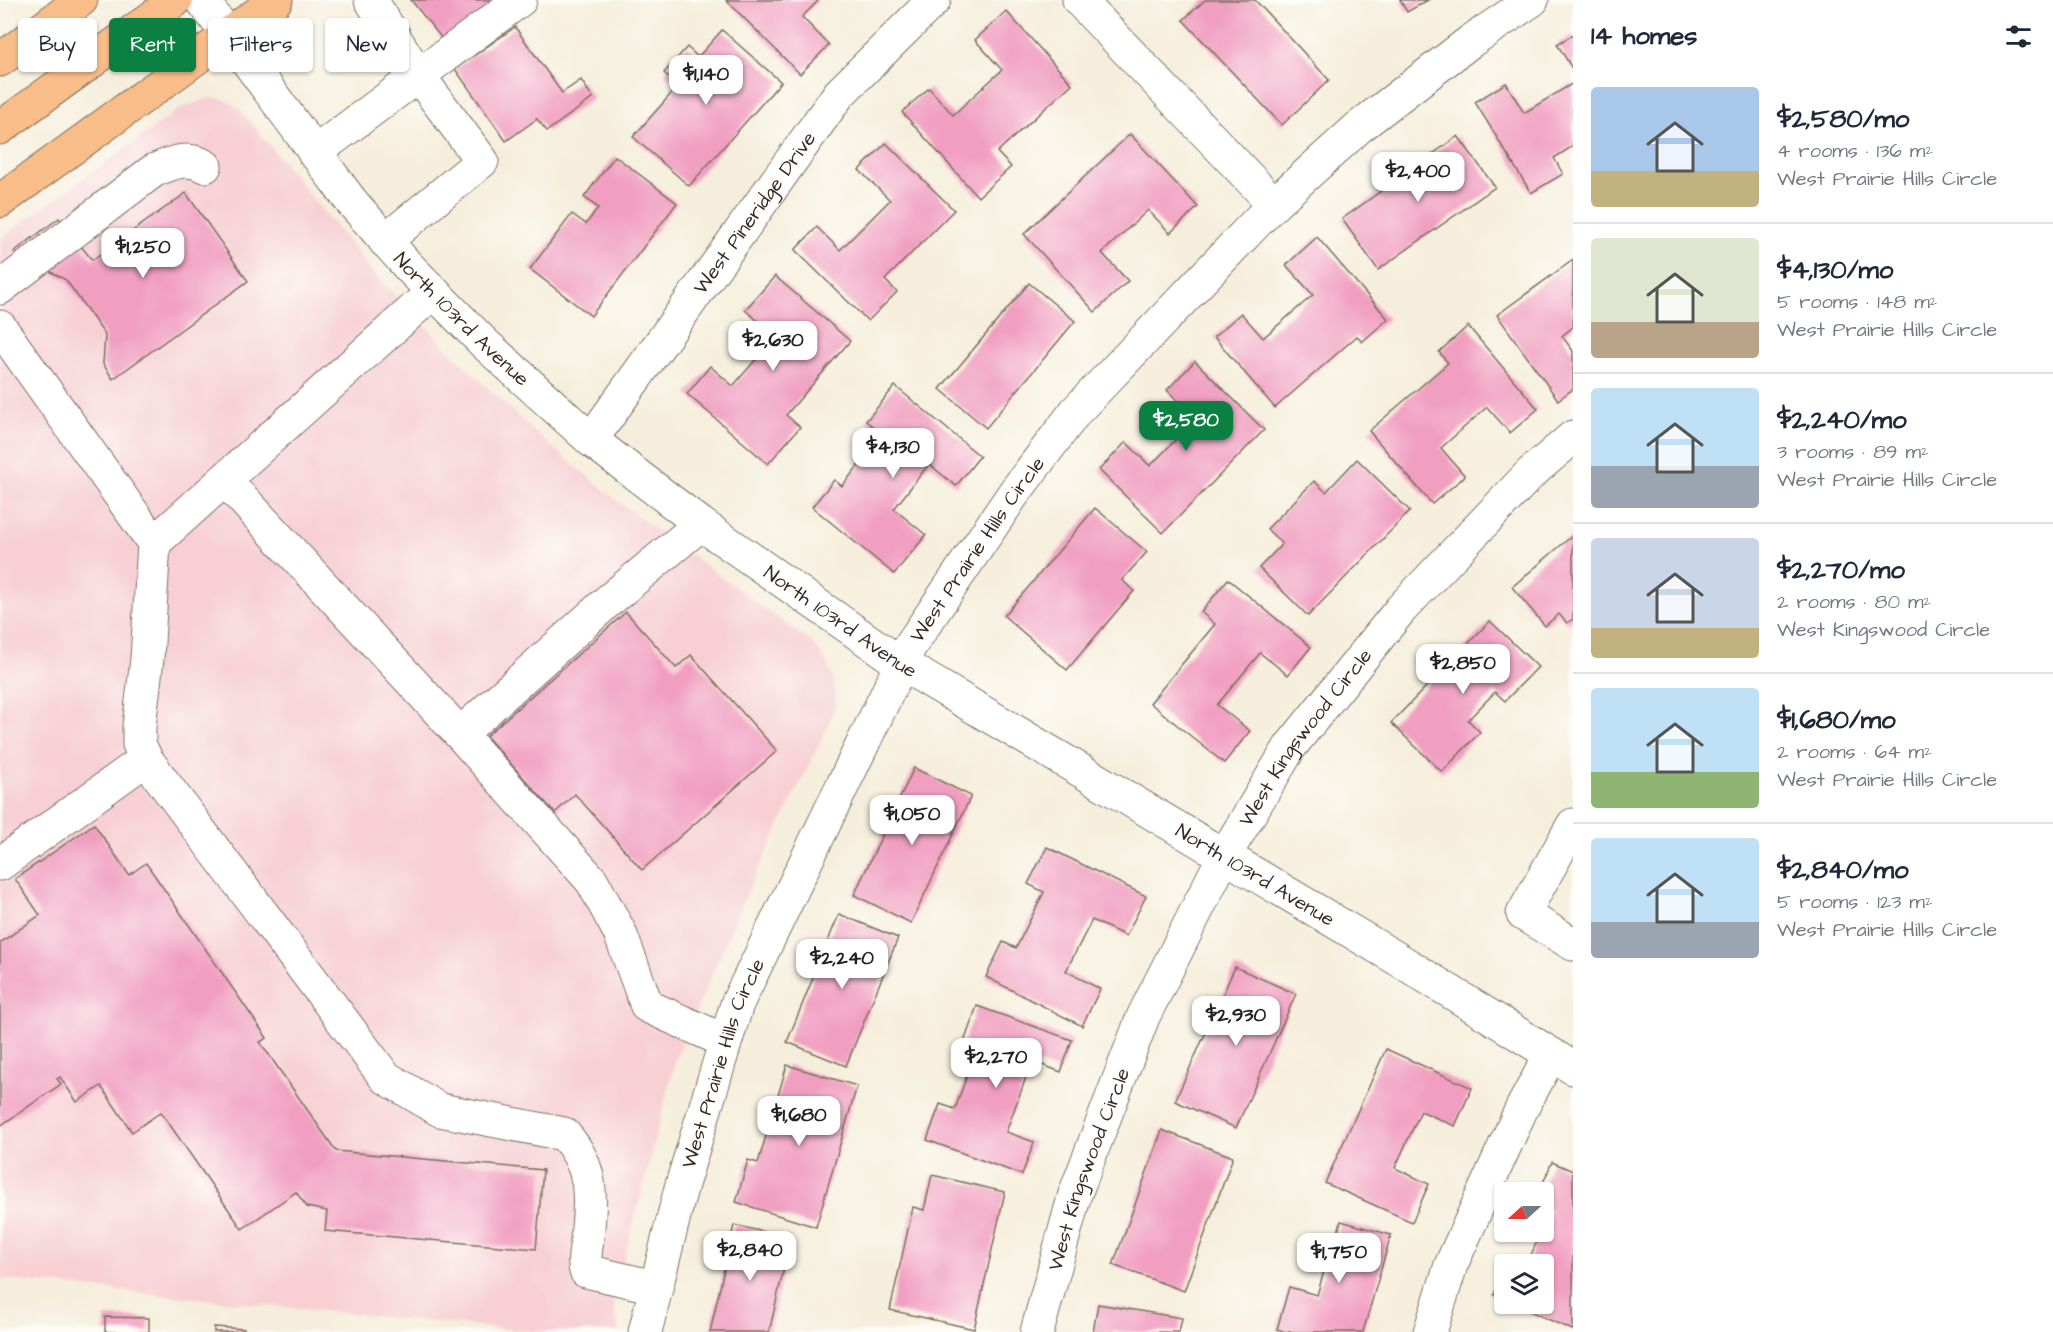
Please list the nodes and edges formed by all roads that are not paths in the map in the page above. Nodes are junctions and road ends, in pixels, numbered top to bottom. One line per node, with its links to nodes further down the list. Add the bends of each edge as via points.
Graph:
1 (81, 0): 13 (main road)
2 (176, 0): 16 (main road)
3 (202, 0): 10 (street, North 103rd Avenue)
4 (276, 0): 11 (main road)
5 (372, 0): 15 (street)
6 (519, 0): 15 (street)
7 (934, 0): 26 (street, West Pineridge Drive, via 839,94)
8 (1079, 0): 20 (street)
9 (1532, 0): 20 (street, West Prairie Hills Circle, via 1471,41 1359,127)
10 (216, 18)
11 (250, 18)
12 (208, 48): 19 (main road)
13 (0, 60)
14 (256, 72): 17 (street, North 103rd Avenue)
15 (418, 75): 17 (street); 21 (street, via 482,161)
16 (0, 128)
17 (315, 153): 21 (street, North 103rd Avenue)
18 (205, 166): 22 (street, via 193,159 153,171)
19 (0, 201)
20 (1274, 204): 30 (street, West Prairie Hills Circle, via 1076,411 1014,493)
21 (385, 241): 23 (street, North 103rd Avenue)
22 (0, 288)
23 (433, 292): 26 (street, North 103rd Avenue); 27 (street)
24 (0, 327): 29 (street)
25 (1573, 437): 34 (street, West Kingswood Circle, via 1531,473 1401,609 1290,747)
26 (591, 440): 28 (street, North 103rd Avenue)
27 (225, 480): 29 (street); 31 (street)
28 (701, 524): 30 (street, North 103rd Avenue); 31 (street)
29 (154, 543): 32 (street, via 139,727 139,744)
30 (900, 663): 34 (street, North 103rd Avenue); 37 (street, West Prairie Hills Circle, via 737,1004)
31 (460, 734): 37 (street, via 592,881 620,933 647,1006)
32 (146, 759): 35 (street); 39 (street, via 385,1077 440,1110 564,1134 584,1163 591,1193 586,1271)
33 (1573, 825): 36 (street, via 1522,914)
34 (1223, 858): 38 (street, North 103rd Avenue, via 1401,961); 41 (street, West Kingswood Circle, via 1139,1028 1075,1194)
35 (0, 864)
36 (1573, 944)
37 (725, 1041): 39 (street, West Prairie Hills Circle)
38 (1562, 1061): 42 (street, via 1521,1110 1451,1264)
39 (655, 1287): 40 (street, West Prairie Hills Circle)
40 (645, 1332)
41 (1037, 1332)
42 (1430, 1332)

